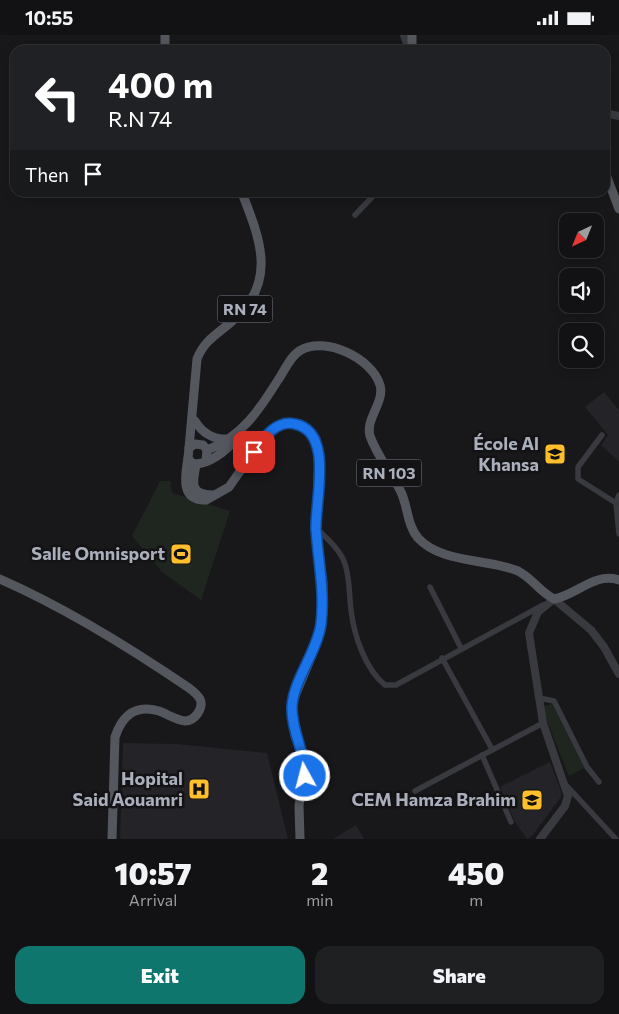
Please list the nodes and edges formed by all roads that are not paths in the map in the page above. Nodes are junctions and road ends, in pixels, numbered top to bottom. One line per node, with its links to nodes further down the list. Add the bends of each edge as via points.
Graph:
1 (610, 185): 4 (main road)
2 (244, 197): 6 (main road, RN 74, via 257,232 262,255 261,274 257,289 243,311 202,347 194,375)
3 (372, 197): 5 (street)
4 (619, 209)
5 (355, 215)
6 (192, 411): 7 (main road, RN 74); 10 (main road, RN 74)
7 (195, 421): 9 (main road, via 212,437); 11 (main road, RN 74)
8 (602, 435): 17 (street, via 578,467 578,479)
9 (234, 437): 11 (main road, RN 103); 13 (main road, RN 103, via 228,448); 23 (main road, RN 103, via 263,403 300,350 315,345 333,347 354,357 371,369 380,385 379,402 370,422 370,435 401,492 417,537 444,553 519,572)
10 (189, 448): 11 (main road, via 195,444); 12 (main road, RN 74)
11 (205, 448): 13 (main road, RN 74)
12 (188, 458): 14 (main road); 15 (main road, RN 74, via 185,481 189,494 203,501)
13 (206, 461): 14 (main road)
14 (196, 465): 15 (main road, via 193,483 196,490 202,495)
15 (217, 495): 18 (main road, via 234,482 271,431 280,425 302,425 316,439 319,453)
16 (619, 495): 17 (street)
17 (616, 503): 19 (street)
18 (316, 529): 25 (street, via 336,547 345,565 355,630 376,678 386,685 396,685); 36 (main road, via 323,583 321,625 292,703 295,735 305,763 299,806)
19 (619, 534)
20 (0, 579): 35 (main road, via 92,627 183,683 200,700 202,705 191,720 145,709 128,714 120,722 115,737)
21 (619, 580): 23 (main road, via 599,579)
22 (430, 587): 24 (street)
23 (554, 599): 24 (street); 26 (street, via 591,630); 27 (street, via 538,612 528,633)
24 (461, 648): 25 (street)
25 (442, 658): 29 (street)
26 (619, 674)
27 (539, 698): 28 (street); 31 (street, via 554,701 587,767)
28 (543, 723): 29 (street); 32 (street)
29 (492, 749): 30 (street)
30 (482, 755): 33 (street); 34 (street)
31 (599, 782)
32 (566, 785): 37 (street, via 565,807); 38 (street)
33 (415, 791)
34 (511, 822)
35 (112, 839)
36 (300, 839)
37 (540, 839)
38 (616, 839)

